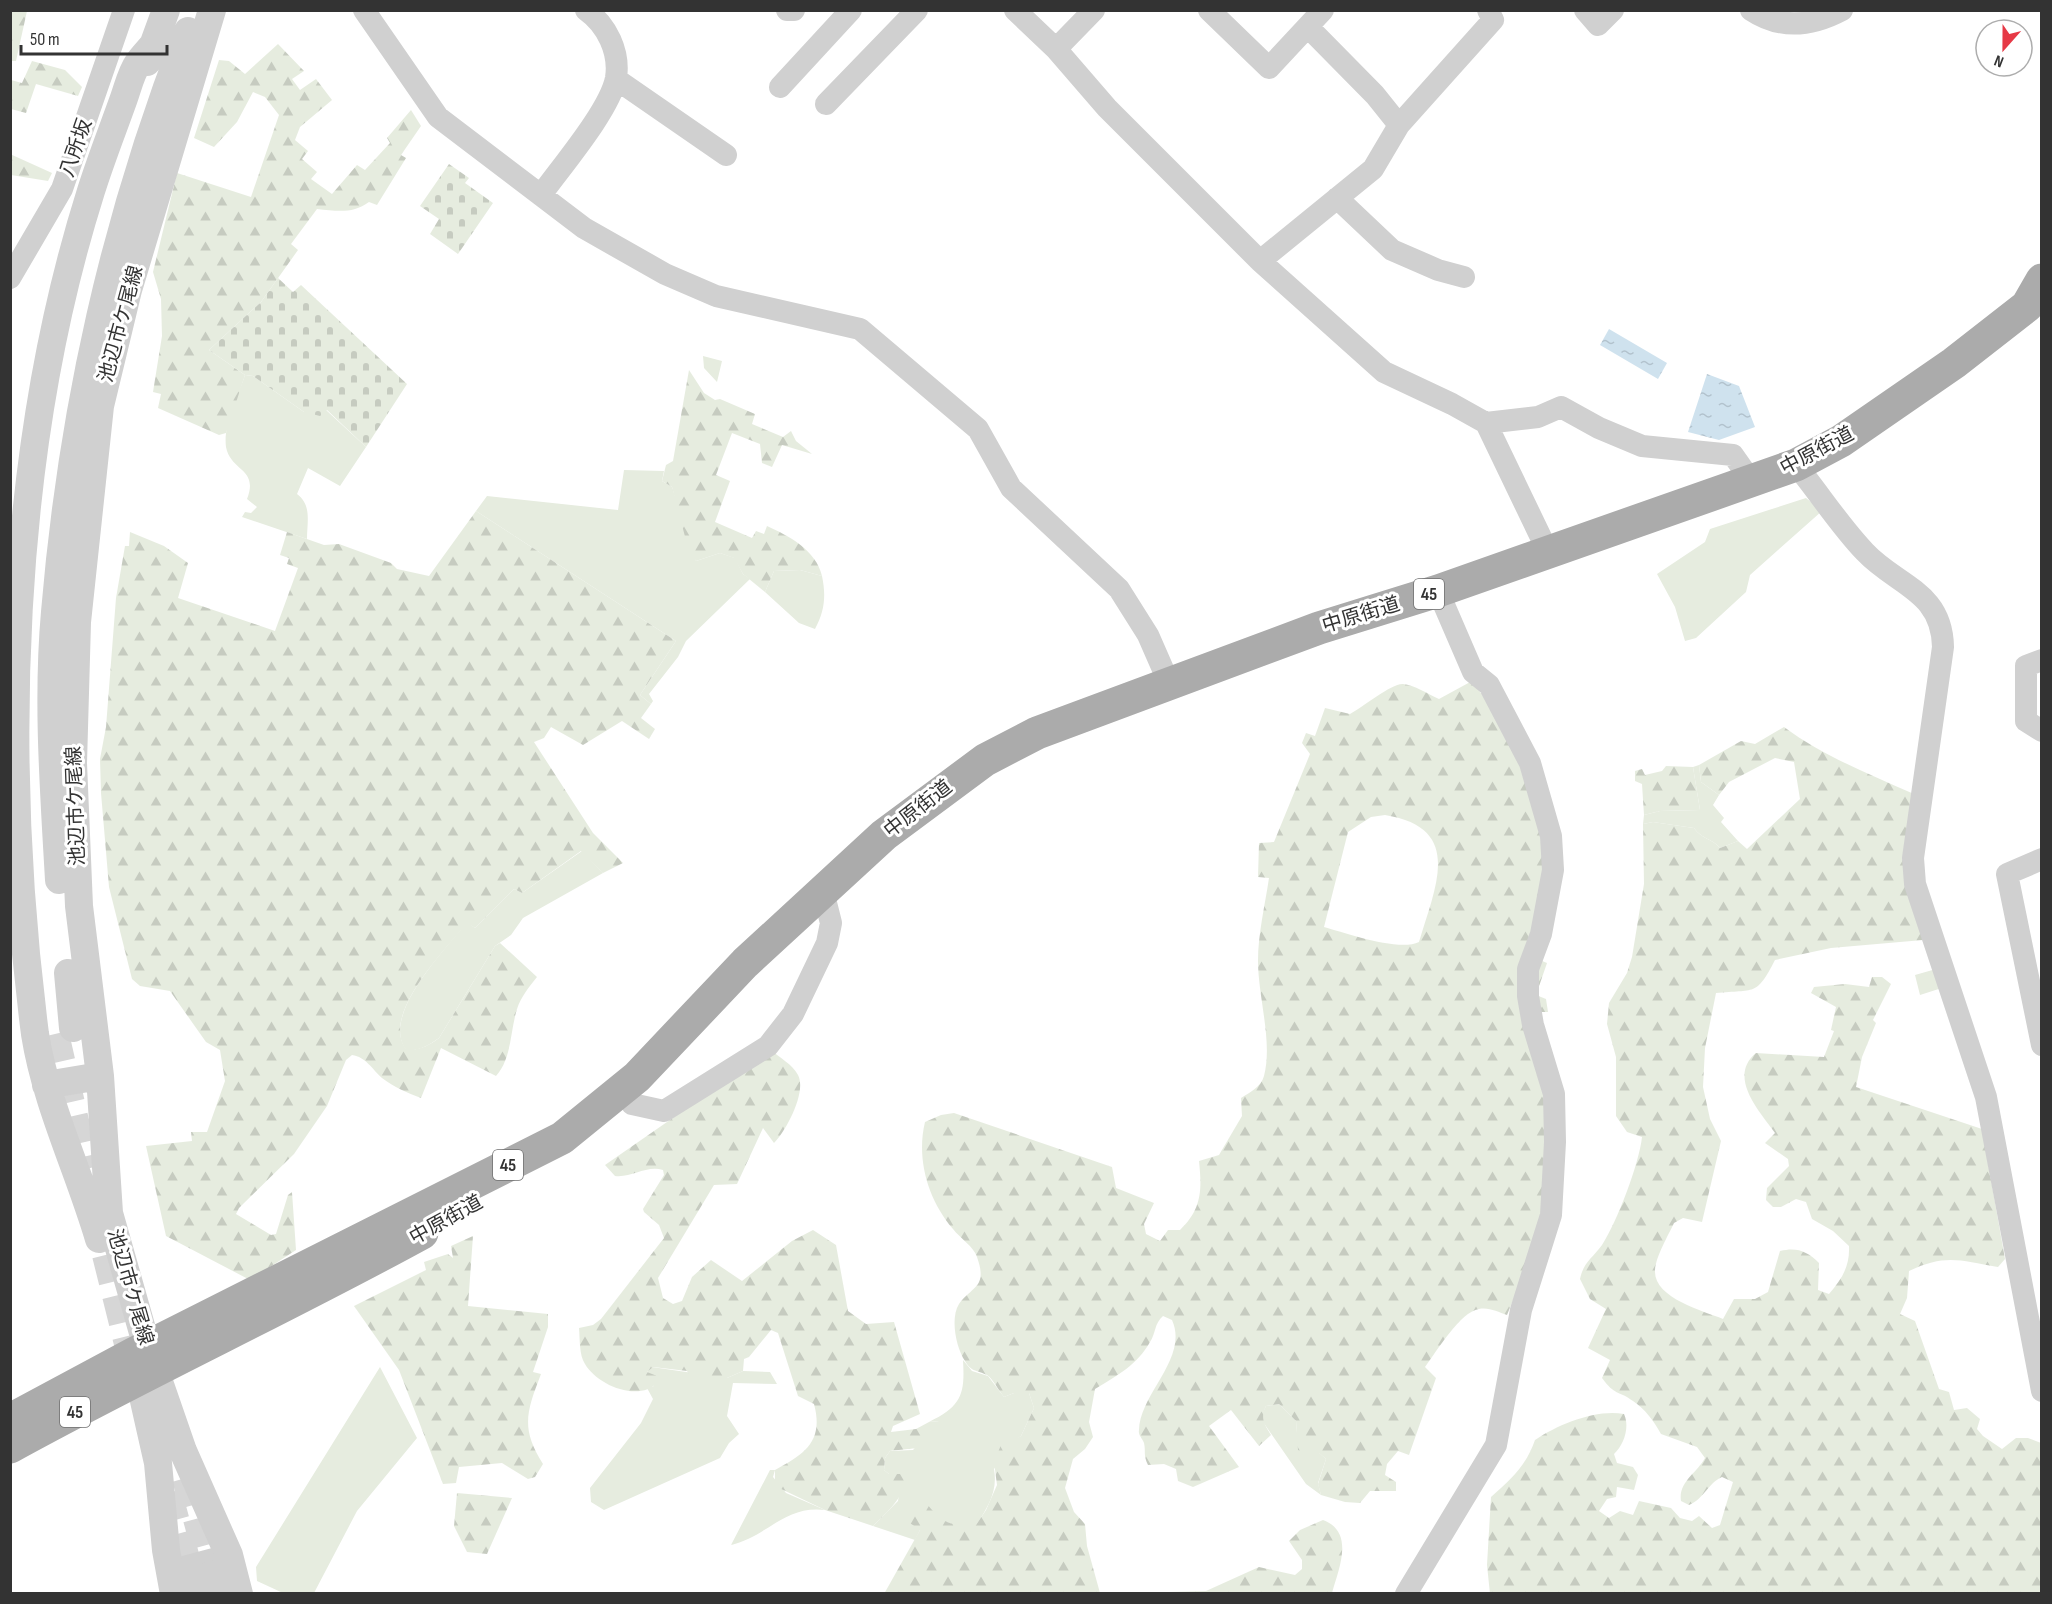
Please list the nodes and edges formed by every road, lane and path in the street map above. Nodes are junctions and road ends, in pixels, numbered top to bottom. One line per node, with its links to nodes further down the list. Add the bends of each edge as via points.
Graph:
1 (124, 10): 32 (street, 八所坂, via 62,189)
2 (166, 10): 21 (street, 池辺市ケ尾線)
3 (198, 10): 21 (street, 池辺市ケ尾線, via 136,175 108,274 82,396 55,613 51,754 64,1031 39,926 30,766 33,611 58,404 81,293 119,148)
4 (212, 10): 46 (street, 池辺市ケ尾線, via 128,290 100,406 84,554 77,622 74,763 79,906)
5 (364, 10): 28 (street, via 438,117)
6 (586, 10): 23 (street, via 606,29 615,57)
7 (787, 10): 8 (street)
8 (794, 10)
9 (851, 10): 24 (street)
10 (917, 10): 25 (street)
11 (1015, 10): 22 (street)
12 (1094, 10): 22 (street)
13 (1209, 10): 20 (street, via 1269,68)
14 (1323, 10): 20 (street)
15 (1585, 10): 16 (street, via 1598,25)
16 (1613, 10)
17 (1751, 10): 18 (street, via 1786,24 1804,25)
18 (1842, 10)
19 (1498, 14): 26 (street)
20 (1308, 27): 26 (street)
21 (153, 45): 47 (street, 池辺市ケ尾線, via 137,64 79,229 39,414 23,527 15,630 12,776 27,983)
22 (1056, 49): 30 (street, via 1107,108)
23 (616, 79): 27 (street); 28 (street, via 603,107)
24 (780, 87)
25 (826, 104)
26 (1400, 124): 29 (street, via 1373,170)
27 (726, 155)
28 (541, 195): 40 (street, via 625,253 706,291 860,329 978,429 1011,488 1119,590 1148,635)
29 (1337, 198): 30 (street); 31 (street, via 1392,250)
30 (1260, 261): 34 (street, via 1383,372)
31 (1464, 277)
32 (10, 278)
33 (2042, 280): 35 (main road, 中原街道 / 45, via 2026,306 1954,363 1841,441)
34 (1486, 423): 36 (street, via 1538,417 1568,400 1599,428 1642,446 1733,455); 37 (street)
35 (1796, 465): 36 (main road, 中原街道 / 45); 50 (street, via 1866,553 1925,598 1943,631 1913,858 1915,884 1986,1097)
36 (1752, 482): 37 (main road, 中原街道 / 45)
37 (1548, 552): 38 (main road, 中原街道 / 45)
38 (1438, 591): 40 (main road, 中原街道 / 45, via 1319,628); 55 (street, via 1473,672 1489,685 1530,763 1551,836 1553,870 1541,934 1528,969 1533,1025 1554,1094 1551,1215 1521,1311 1496,1445)
39 (2042, 660): 41 (street, via 2026,666 2026,721)
40 (1169, 683): 43 (main road, 中原街道 / 45, via 1037,733 985,760 884,835)
41 (2042, 731)
42 (2042, 859): 44 (street, via 2007,874)
43 (817, 896): 48 (main road, 中原街道 / 45, via 759,976); 48 (street, via 831,923 827,942 793,1014 768,1046 664,1111); 49 (main road, 中原街道 / 45, via 745,963 637,1077 562,1137)
44 (2034, 966): 45 (street)
45 (2042, 1045)
46 (100, 1076): 47 (street); 49 (street, 池辺市ケ尾線, via 109,1213)
47 (46, 1085): 49 (street, 池辺市ケ尾線)
48 (632, 1104): 49 (main road, 中原街道 / 45, via 552,1161 324,1287)
49 (144, 1362): 51 (main road, 中原街道 / 45); 52 (main road, 中原街道 / 45); 53 (street, 池辺市ケ尾線, via 158,1463); 53 (street, 池辺市ケ尾線, via 183,1451)
50 (2042, 1391)
51 (10, 1420)
52 (10, 1447)
53 (198, 1580): 54 (street, 池辺市ケ尾線)
54 (239, 1593)
55 (1406, 1593)

